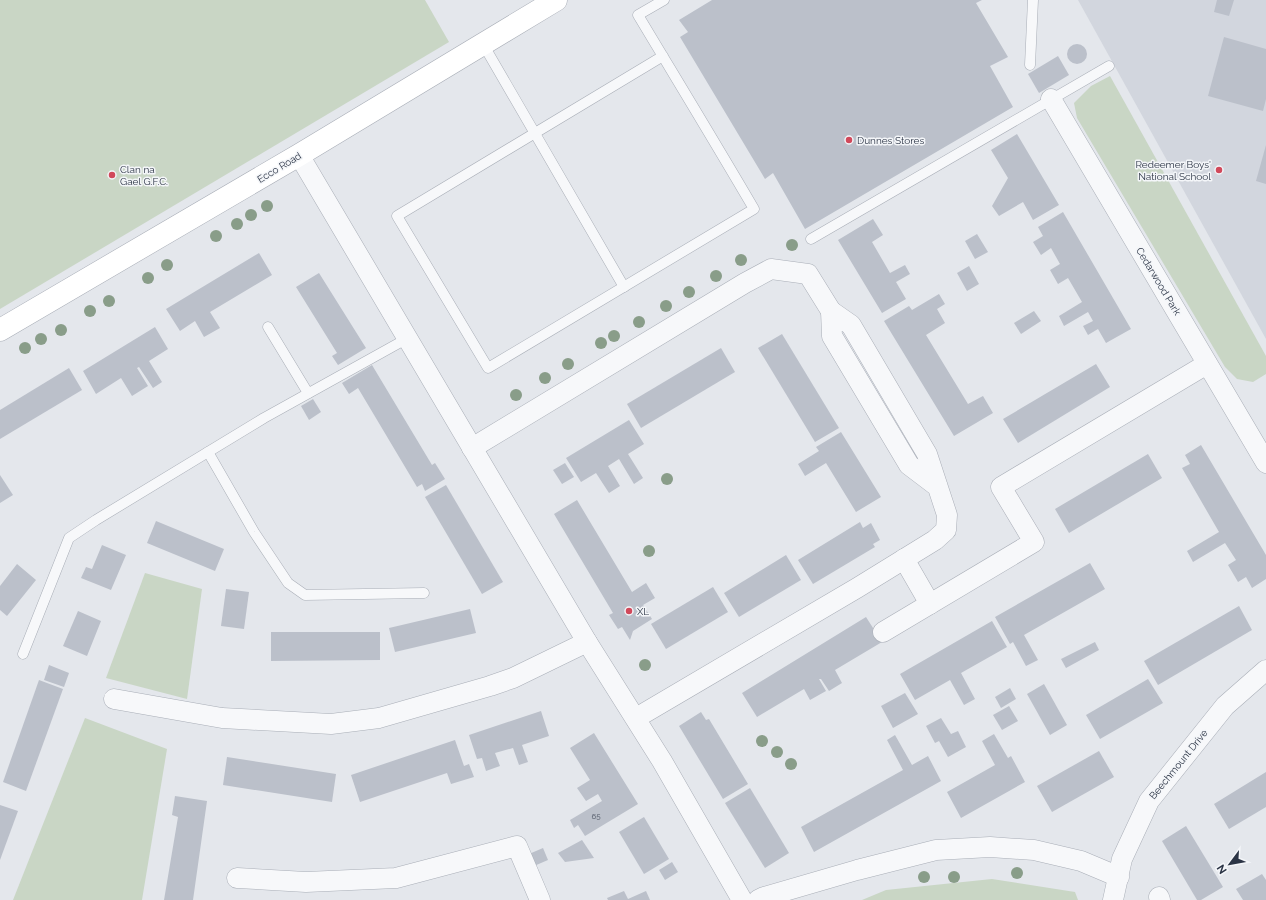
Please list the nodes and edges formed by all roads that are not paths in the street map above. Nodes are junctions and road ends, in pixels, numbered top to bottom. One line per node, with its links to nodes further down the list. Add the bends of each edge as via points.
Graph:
1 (556, 0): 4 (street, Ecco Road)
2 (664, 0): 5 (lane, via 638,15)
3 (1033, 0): 6 (lane)
4 (483, 44): 9 (lane); 10 (street, Ecco Road)
5 (663, 56): 9 (lane); 12 (lane, via 754,209)
6 (1030, 65)
7 (1109, 66): 8 (lane)
8 (1051, 99): 11 (lane); 16 (street, Cedarwood Park)
9 (535, 134): 12 (lane); 12 (lane, via 397,216 488,368)
10 (299, 155): 14 (street, Ecco Road); 15 (street)
11 (812, 239)
12 (624, 287)
13 (268, 327): 17 (lane)
14 (0, 330)
15 (408, 338): 17 (lane); 18 (street)
16 (1208, 364): 20 (street, Cedarwood Park); 23 (street, via 1001,487 1034,542)
17 (308, 393): 19 (lane)
18 (472, 448): 21 (street, via 771,269 808,274 831,311 832,336 909,465 938,487 947,515 946,530); 25 (street)
19 (208, 452): 22 (lane, via 254,532 288,583 305,595); 26 (lane, via 69,538)
20 (1266, 463)
21 (904, 559): 23 (street); 30 (street)
22 (424, 593)
23 (930, 604): 24 (street)
24 (883, 632)
25 (587, 642): 29 (street, via 513,678 490,686 379,718 331,724 222,718); 30 (street)
26 (23, 654)
27 (1266, 670): 28 (street, Beechmount Drive)
28 (1258, 688): 31 (street, Beechmount Drive, via 1225,706 1148,801 1122,859)
29 (114, 699)
30 (636, 718): 34 (street)
31 (1119, 877): 35 (street, via 1081,861 1034,850 990,847 936,850 857,870); 36 (street, Beechmount Drive)
32 (237, 878): 33 (street, via 306,882 396,878 517,846)
33 (540, 900)
34 (742, 900)
35 (758, 900)
36 (1114, 900)

